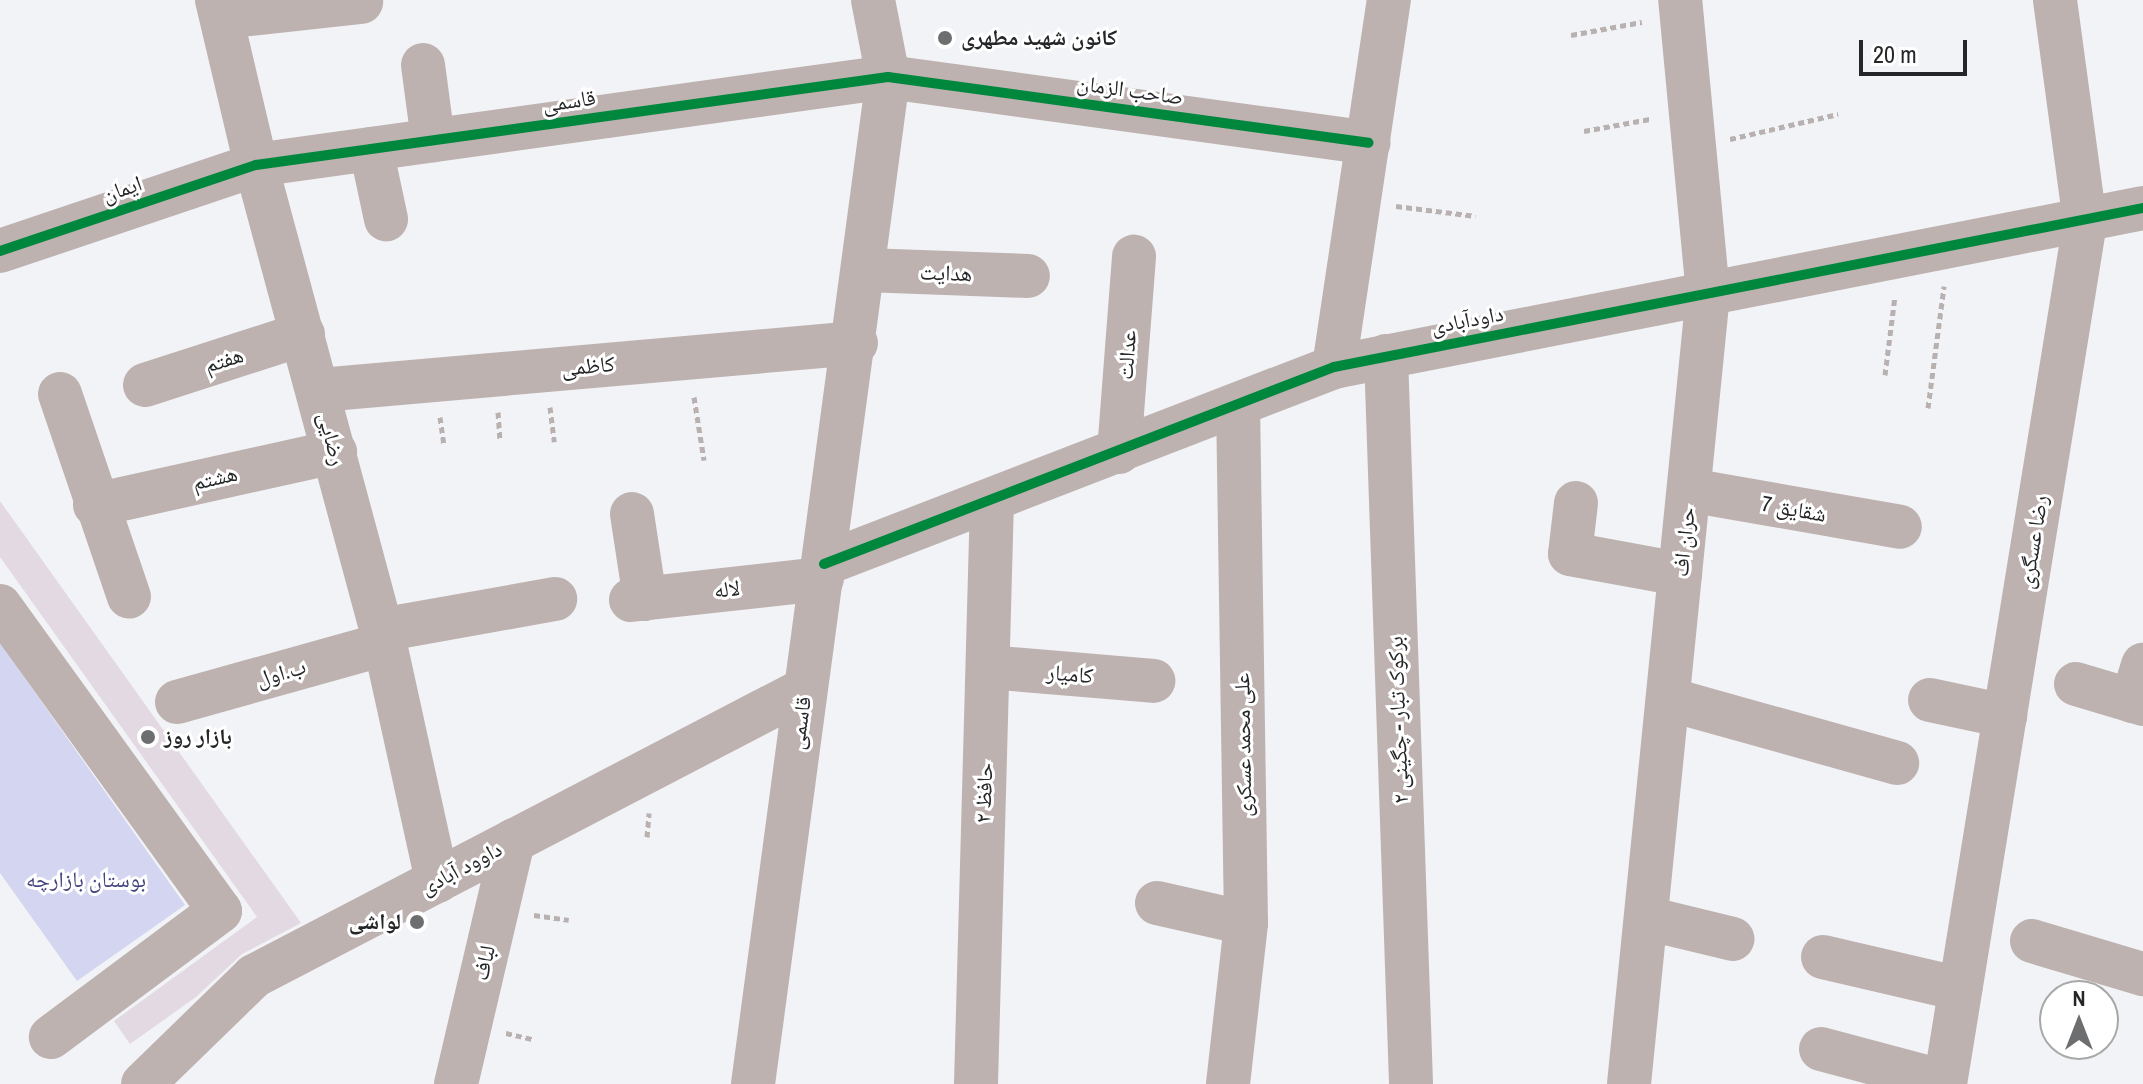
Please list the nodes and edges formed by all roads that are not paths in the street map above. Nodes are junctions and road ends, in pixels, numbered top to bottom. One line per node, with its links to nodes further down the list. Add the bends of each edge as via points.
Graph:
1 (873, 0): 8 (street, قاسمی)
2 (1389, 0): 10 (street)
3 (2055, 0): 15 (street, رضا عسگری)
4 (361, 2): 6 (street)
5 (1681, 7): 20 (street, حران اف)
6 (219, 9): 12 (street, رضایی)
7 (423, 65): 9 (street)
8 (888, 77): 9 (street, قاسمی); 10 (street, صاحب الزمان); 18 (street, قاسمی)
9 (433, 140): 11 (street, قاسمی)
10 (1368, 143): 24 (street)
11 (371, 149): 12 (street, قاسمی); 14 (street)
12 (256, 165): 16 (street, ایمان); 21 (street, رضایی)
13 (2143, 208): 15 (street, داودآبادی)
14 (386, 219)
15 (2085, 222): 20 (street, داودآبادی); 51 (street, رضا عسگری)
16 (0, 251)
17 (1134, 257): 30 (street, عدالت)
18 (865, 270): 19 (street, هدایت); 22 (street, قاسمی)
19 (1028, 276)
20 (1708, 294): 23 (street, داودآبادی); 31 (street, حران اف)
21 (303, 334): 25 (street, هفتم); 26 (street, رضایی)
22 (856, 343): 26 (street, کاظمی); 37 (street, قاسمی)
23 (1386, 356): 24 (street, داودآبادی); 71 (street, برکوک تبار - چگینی ۲)
24 (1334, 367): 28 (street, داودآبادی)
25 (145, 385)
26 (320, 390): 29 (street, رضایی)
27 (60, 394): 34 (street)
28 (1238, 405): 30 (street, داودآبادی); 57 (street, علی محمد عسکری)
29 (335, 452): 34 (street, هشتم); 42 (street, رضایی)
30 (1119, 452): 32 (street, داودآبادی)
31 (1689, 490): 36 (street, شقایق 7); 38 (street, حران اف)
32 (992, 502): 37 (street, داودآبادی); 43 (street, حافظ ۲)
33 (1576, 503): 38 (street, via 1570,554)
34 (95, 505): 39 (street)
35 (632, 514): 37 (street, لاله, via 638,600)
36 (1900, 527)
37 (823, 571): 46 (street, قاسمی)
38 (1680, 574): 48 (street, حران اف)
39 (129, 597)
40 (555, 599): 42 (street, ب.اول)
41 (0, 606): 63 (street, via 220,911)
42 (383, 637): 50 (street, ب.اول); 54 (street, رضایی)
43 (988, 667): 44 (street, کامیار); 69 (street, حافظ ۲)
44 (1153, 681)
45 (2076, 684): 47 (street)
46 (805, 689): 53 (street, داوود آبادی); 68 (street, قاسمی)
47 (2139, 690)
48 (1668, 699): 52 (street); 56 (street, حران اف)
49 (1930, 700): 51 (street)
50 (177, 702)
51 (2005, 716): 62 (street, رضا عسگری)
52 (1897, 763)
53 (513, 841): 54 (street, داوود آبادی); 67 (street, لباف)
54 (437, 881): 66 (street, داوود آبادی, via 254,976)
55 (1157, 903): 57 (street)
56 (1646, 918): 58 (street); 72 (street, حران اف)
57 (1246, 923): 70 (street, علی محمد عسکری)
58 (1733, 939)
59 (2032, 941): 61 (street)
60 (1823, 957): 62 (street)
61 (2143, 974)
62 (1960, 989): 65 (street, رضا عسگری)
63 (51, 1037)
64 (1821, 1049): 65 (street)
65 (1945, 1083)
66 (143, 1084)
67 (456, 1084)
68 (753, 1084)
69 (976, 1084)
70 (1228, 1084)
71 (1411, 1084)
72 (1629, 1084)

